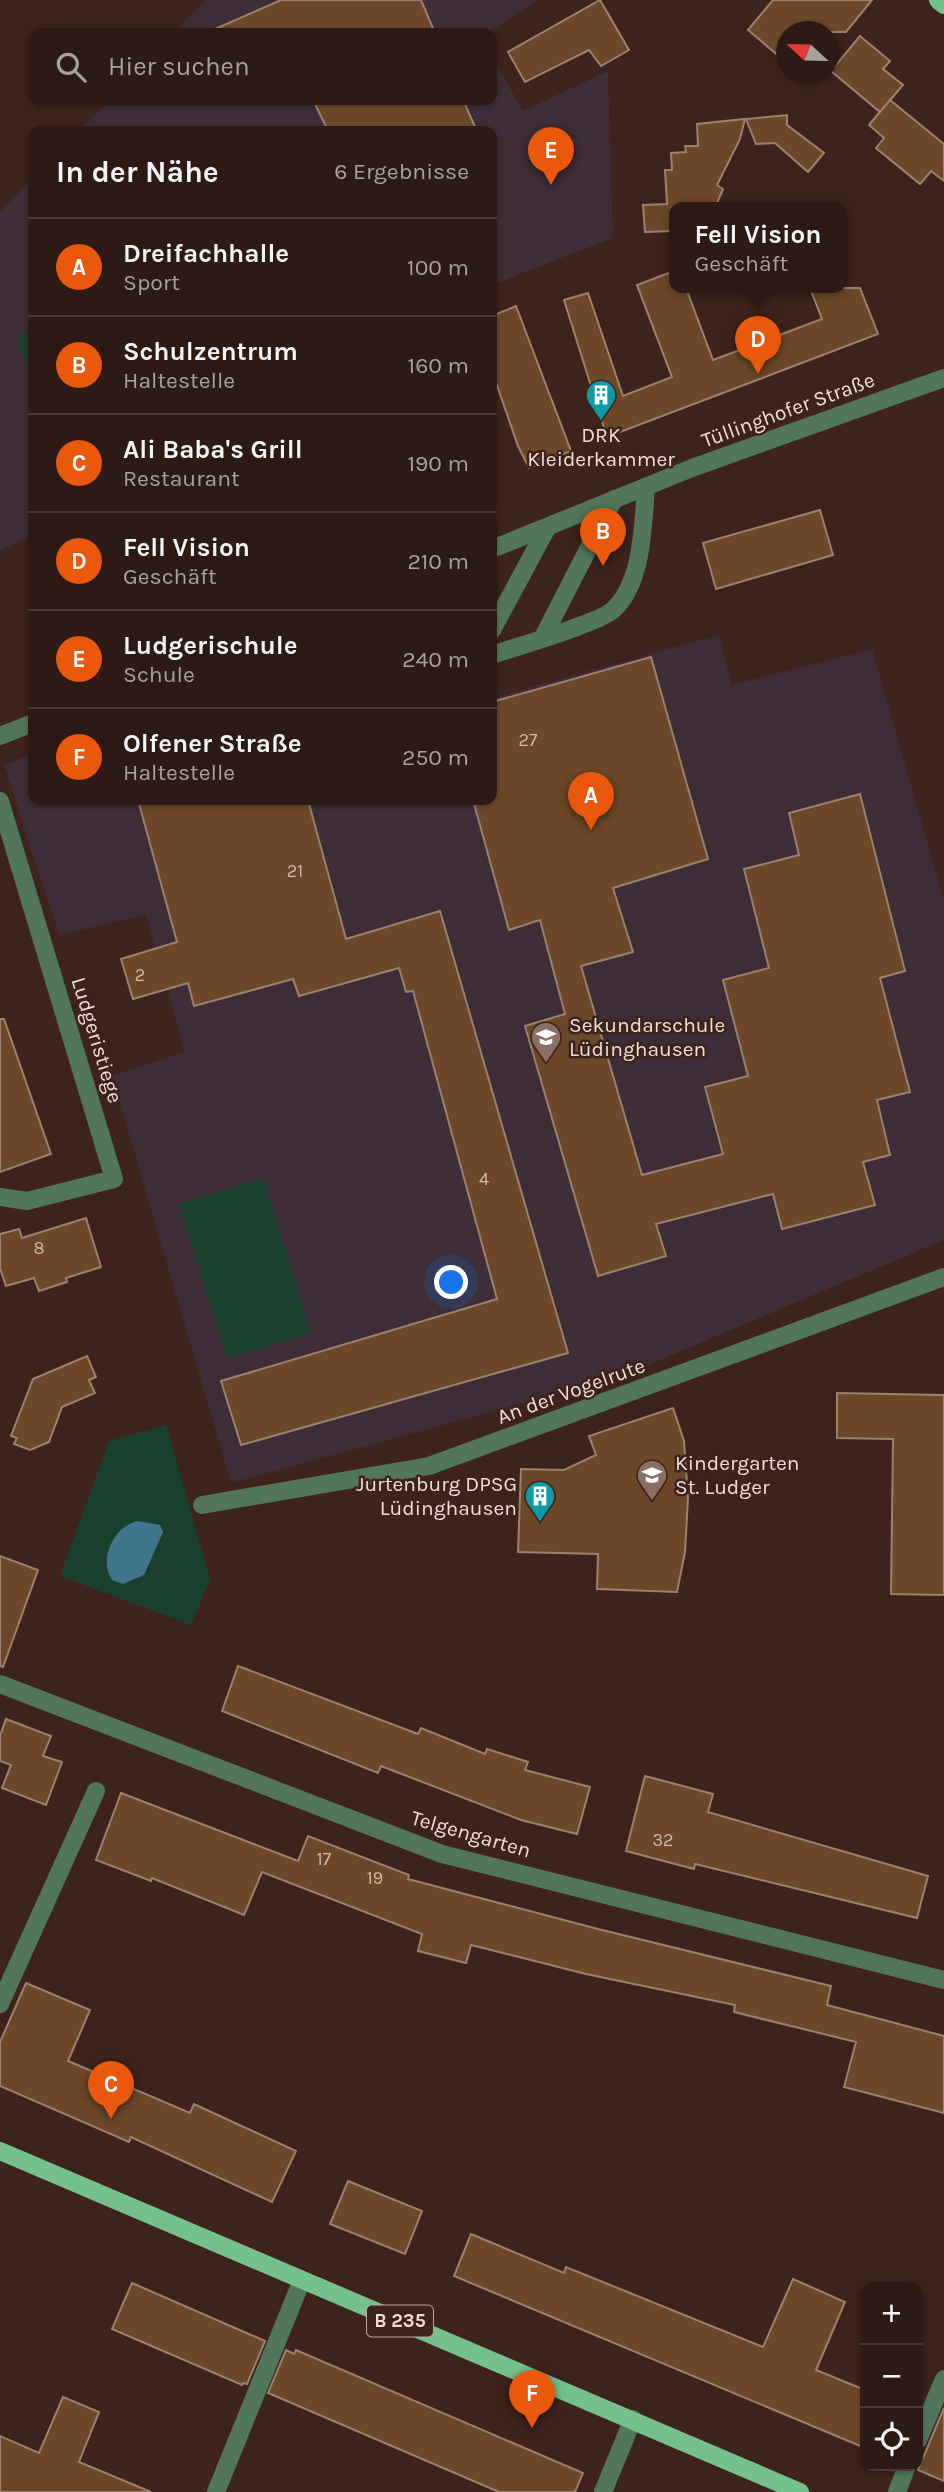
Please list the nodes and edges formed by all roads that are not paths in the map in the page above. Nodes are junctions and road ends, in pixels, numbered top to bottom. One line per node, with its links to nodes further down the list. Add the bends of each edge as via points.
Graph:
1 (938, 0): 2 (main road)
2 (944, 5)
3 (944, 378): 4 (street, Tüllinghofer Straße)
4 (646, 487): 5 (street, Tüllinghofer Straße); 9 (street, via 638,552 625,595 612,611)
5 (614, 499): 6 (street, Tüllinghofer Straße); 9 (street)
6 (547, 528): 7 (street, Tüllinghofer Straße); 8 (street)
7 (497, 548)
8 (497, 622)
9 (543, 637): 10 (street)
10 (497, 653)
11 (28, 725): 12 (street)
12 (0, 736)
13 (0, 802): 14 (street, Ludgeristiege, via 114,1179 27,1201)
14 (0, 1197)
15 (944, 1278): 16 (street, An der Vogelrute, via 429,1466)
16 (202, 1506)
17 (0, 1684): 19 (street, Telgengarten, via 442,1853)
18 (96, 1791): 20 (street)
19 (944, 1980)
20 (0, 2004)
21 (0, 2151): 22 (main road, B 235)
22 (302, 2280): 24 (main road, B 235); 27 (street)
23 (944, 2379): 25 (street)
24 (633, 2419): 28 (street); 29 (main road, B 235)
25 (923, 2428)
26 (905, 2471): 30 (street)
27 (216, 2492)
28 (603, 2492)
29 (800, 2492)
30 (897, 2492)

